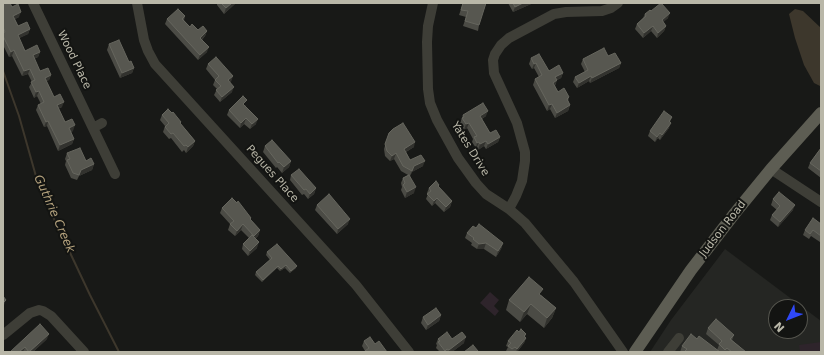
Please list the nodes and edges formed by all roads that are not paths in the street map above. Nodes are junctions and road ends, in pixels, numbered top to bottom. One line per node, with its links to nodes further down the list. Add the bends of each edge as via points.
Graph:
1 (33, 3): 7 (street, Wood Place)
2 (137, 3): 15 (street, Pegues Place, via 144,40 155,64 356,285)
3 (433, 3): 11 (street, Yates Drive, via 427,42 429,97 432,108 458,158 470,175 486,194)
4 (618, 3): 11 (street, via 602,11 554,14 509,38 495,54 494,73 517,123 525,156 522,181)
5 (821, 113): 8 (main road, Judson Road)
6 (102, 123): 7 (street)
7 (93, 128): 9 (street, Wood Place)
8 (771, 169): 10 (street); 17 (main road, Judson Road, via 691,270)
9 (115, 174)
10 (821, 202)
11 (509, 209): 16 (street, Yates Drive, via 525,223 574,282)
12 (3, 336): 14 (street, via 30,312 39,310 51,316)
13 (678, 338): 18 (street)
14 (84, 352)
15 (409, 352)
16 (623, 352)
17 (635, 352)
18 (668, 352)

